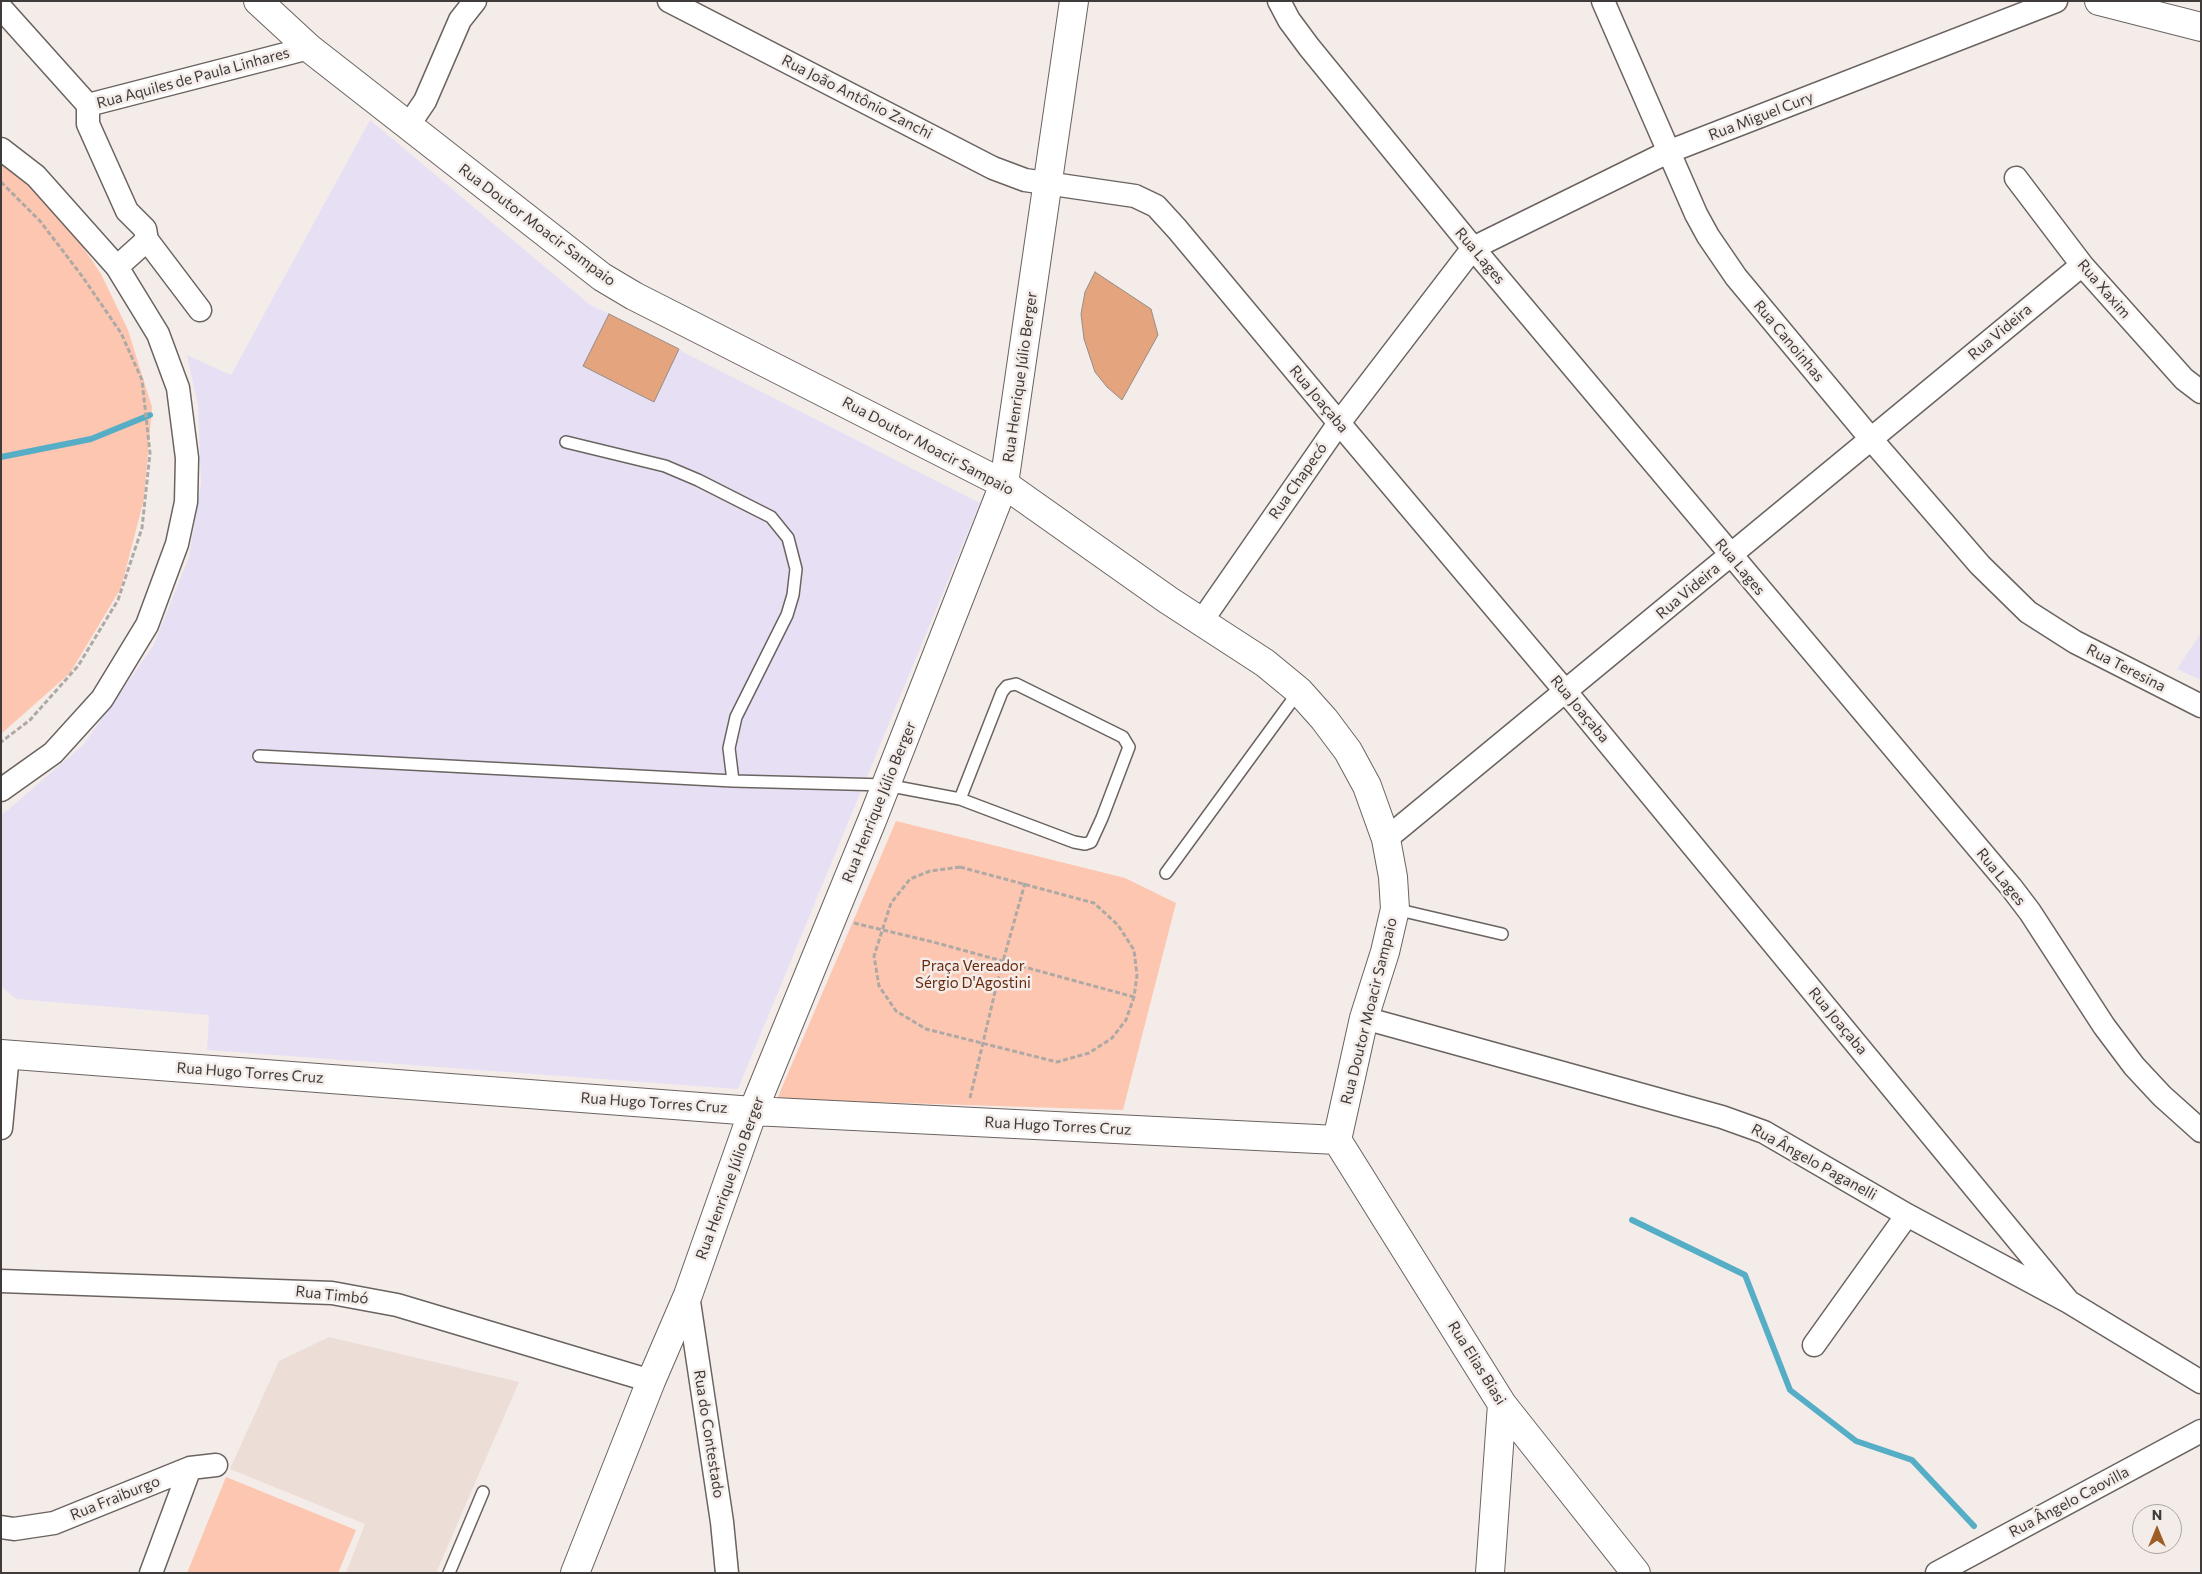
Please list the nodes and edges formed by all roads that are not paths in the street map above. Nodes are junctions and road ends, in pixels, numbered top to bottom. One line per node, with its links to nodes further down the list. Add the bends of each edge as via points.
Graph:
1 (258, 1): 13 (street, Rua Doutor Moacir Sampaio)
2 (475, 1): 15 (street, via 460,20 425,101)
3 (669, 1): 19 (street, Rua João Antônio Zanchi, via 993,168 1025,180)
4 (1074, 1): 19 (street, Rua Henrique Júlio Berger)
5 (1279, 1): 21 (street, Rua Lages, via 1309,47)
6 (1603, 1): 17 (street, Rua Canoinhas)
7 (2056, 1): 17 (street, Rua Miguel Cury)
8 (2099, 1): 12 (street)
9 (2167, 1): 11 (street)
10 (1, 8): 14 (street, Rua Aquiles de Paula Linhares)
11 (2201, 10)
12 (2201, 27)
13 (309, 48): 14 (street, Rua Aquiles de Paula Linhares); 15 (street, Rua Doutor Moacir Sampaio)
14 (88, 105): 20 (street, via 88,124 108,170 127,210 145,229)
15 (408, 126): 29 (street, Rua Doutor Moacir Sampaio, via 577,259 626,292)
16 (1, 148): 23 (street, via 36,176)
17 (1668, 152): 21 (street, Rua Miguel Cury); 27 (street, Rua Canoinhas, via 1696,214 1720,255)
18 (2016, 178): 22 (street, Rua Xaxim)
19 (1048, 184): 26 (street, Rua Joaçaba, via 1135,196 1156,206); 29 (street, Rua Henrique Júlio Berger)
20 (147, 240): 23 (street); 24 (street)
21 (1473, 248): 26 (street, Rua Chapecó); 30 (street, Rua Lages)
22 (2082, 265): 25 (street, Rua Xaxim, via 2184,379); 27 (street, Rua Videira)
23 (117, 267): 39 (street, via 158,334 178,388 187,458 186,502 177,544 147,625 102,699 53,753)
24 (200, 310)
25 (2201, 392)
26 (1339, 423): 31 (street, Rua Chapecó); 34 (street, Rua Joaçaba)
27 (1871, 439): 30 (street, Rua Videira); 32 (street, Rua Canoinhas, via 1980,566 2028,612)
28 (566, 442): 37 (lane, via 665,466 772,517 788,538 796,569 788,615 736,717 729,748)
29 (1004, 484): 31 (street, Rua Doutor Moacir Sampaio); 38 (street, Rua Henrique Júlio Berger)
30 (1731, 555): 34 (street, Rua Videira); 49 (street, Rua Lages, via 2011,887 2134,1066)
31 (1201, 622): 33 (street, Rua Doutor Moacir Sampaio, via 1265,663)
32 (2051, 628): 35 (street, Rua Teresina)
33 (1299, 691): 41 (street, Rua Doutor Moacir Sampaio, via 1348,751 1367,786); 42 (lane)
34 (1566, 692): 41 (street, Rua Videira); 54 (street, Rua Joaçaba)
35 (2201, 706)
36 (258, 756): 37 (lane)
37 (733, 781): 38 (lane)
38 (886, 785): 40 (lane); 47 (street, Rua Henrique Júlio Berger)
39 (1, 790)
40 (960, 799): 40 (lane, via 1085,844 1091,842 1102,818 1128,747 1123,737 1114,732 1016,684 1007,686)
41 (1386, 839): 43 (street, Rua Doutor Moacir Sampaio)
42 (1166, 873)
43 (1395, 908): 44 (lane); 45 (street, Rua Doutor Moacir Sampaio)
44 (1502, 934)
45 (1364, 1018): 50 (street, Rua Doutor Moacir Sampaio); 51 (street, Rua Ângelo Paganelli, via 1746,1124)
46 (5, 1054): 47 (street, Rua Hugo Torres Cruz); 48 (street)
47 (753, 1111): 50 (street, Rua Hugo Torres Cruz); 53 (street, Rua Henrique Júlio Berger)
48 (1, 1128)
49 (2201, 1131)
50 (1337, 1140): 58 (street, Rua Elias Biasi)
51 (1907, 1215): 54 (street, Rua Ângelo Paganelli); 55 (street)
52 (1, 1281): 56 (street, Rua Timbó, via 340,1294 397,1305)
53 (688, 1295): 56 (street, Rua Henrique Júlio Berger); 67 (street, Rua do Contestado)
54 (2069, 1302): 57 (street, Rua Ângelo Paganelli)
55 (1814, 1345)
56 (651, 1381): 66 (street, Rua Henrique Júlio Berger)
57 (2201, 1382)
58 (1502, 1404): 68 (street); 69 (street, Rua Elias Biasi)
59 (2201, 1431): 70 (street, Rua Ângelo Caovilla)
60 (216, 1465): 61 (street, Rua Fraiburgo)
61 (190, 1468): 63 (street, Rua Fraiburgo, via 54,1523); 64 (street)
62 (483, 1492): 65 (lane)
63 (8, 1528)
64 (151, 1573)
65 (449, 1573)
66 (575, 1573)
67 (727, 1573)
68 (1490, 1573)
69 (1636, 1573)
70 (1937, 1573)

